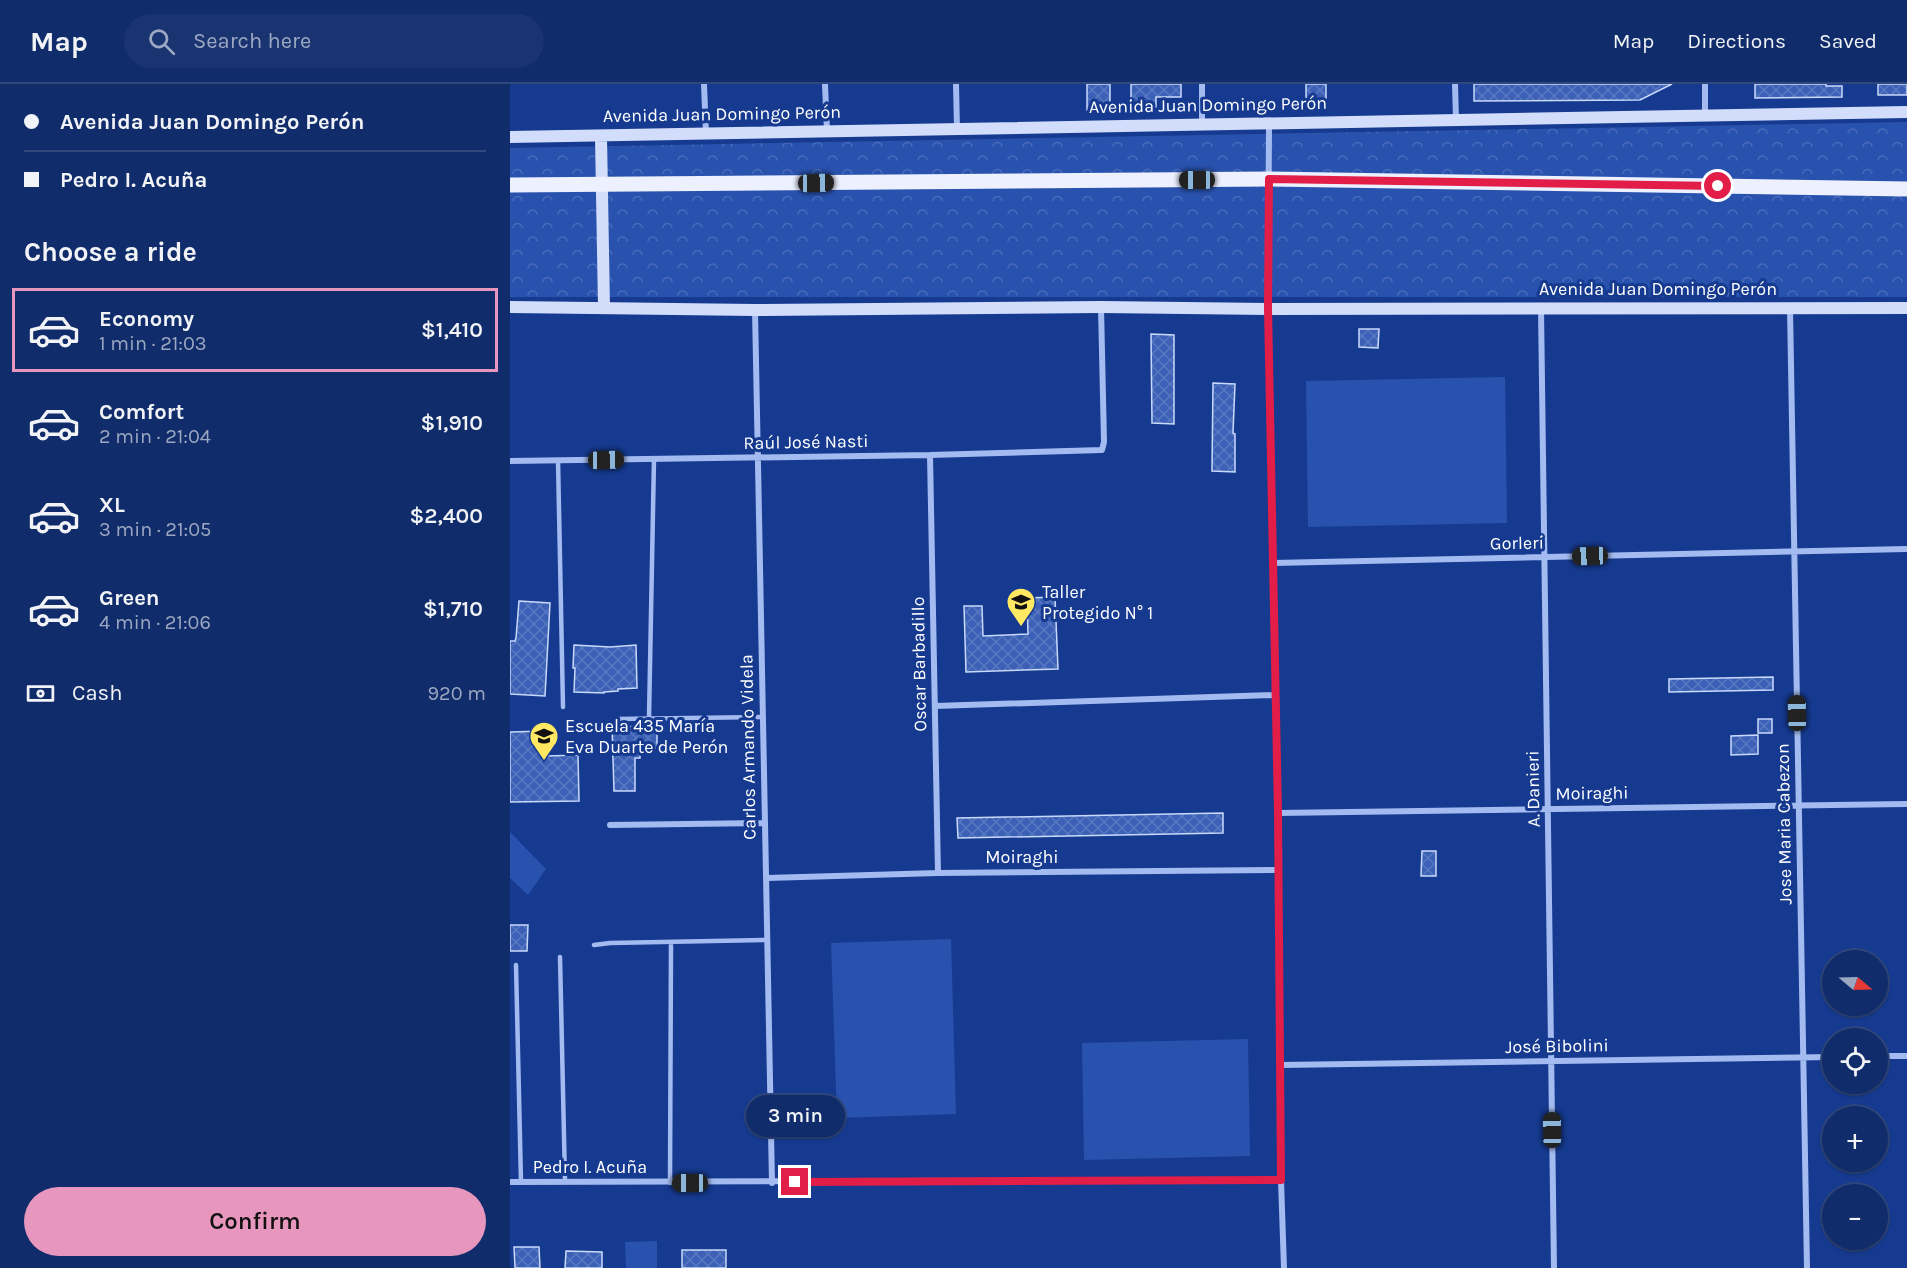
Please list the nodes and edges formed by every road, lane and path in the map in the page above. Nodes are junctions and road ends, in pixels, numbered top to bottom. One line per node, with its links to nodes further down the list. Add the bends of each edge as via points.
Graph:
1 (704, 84): 14 (street)
2 (825, 84): 13 (street)
3 (956, 84): 12 (street)
4 (1202, 84): 11 (street)
5 (1455, 84): 9 (street)
6 (1705, 84): 8 (street)
7 (1907, 112): 8 (main road, Avenida Juan Domingo Perón)
8 (1705, 116): 9 (main road, Avenida Juan Domingo Perón)
9 (1456, 120): 10 (main road, Avenida Juan Domingo Perón)
10 (1269, 124): 11 (main road, Avenida Juan Domingo Perón); 17 (street)
11 (1202, 125): 12 (main road, Avenida Juan Domingo Perón)
12 (957, 129): 13 (main road, Avenida Juan Domingo Perón)
13 (827, 132): 14 (main road, Avenida Juan Domingo Perón)
14 (706, 134): 15 (main road, Avenida Juan Domingo Perón)
15 (601, 136): 16 (main road, Avenida Juan Domingo Perón); 19 (main road)
16 (510, 137)
17 (1269, 179): 19 (main road); 20 (main road); 26 (street)
18 (510, 185): 19 (main road)
19 (602, 185): 23 (main road)
20 (1907, 189)
21 (510, 307): 23 (main road, Avenida Juan Domingo Perón)
22 (1101, 307): 26 (main road, Avenida Juan Domingo Perón); 28 (main road, Avenida Juan Domingo Perón); 29 (street, Raúl José Nasti, via 1102,450)
23 (604, 308): 28 (main road, Avenida Juan Domingo Perón)
24 (1790, 308): 25 (main road, Avenida Juan Domingo Perón); 27 (main road, Avenida Juan Domingo Perón); 35 (street, Jose Maria Cabezon)
25 (1907, 308)
26 (1268, 309): 27 (main road, Avenida Juan Domingo Perón); 37 (street)
27 (1541, 309): 36 (street, A. Danieri)
28 (755, 310): 30 (street, Carlos Armando Videla)
29 (930, 455): 30 (street, Raúl José Nasti); 39 (street, Oscar Barbadillo)
30 (758, 457): 31 (street, Raúl José Nasti); 41 (street, Carlos Armando Videla)
31 (654, 459): 32 (street, Raúl José Nasti); 43 (lane)
32 (558, 460): 33 (street, Raúl José Nasti); 40 (lane)
33 (510, 461)
34 (1907, 549): 35 (street, Gorleri)
35 (1794, 551): 36 (street, Gorleri); 45 (street, Jose Maria Cabezon)
36 (1545, 557): 37 (street, Gorleri); 46 (street, A. Danieri)
37 (1272, 563): 38 (street)
38 (1275, 695): 39 (street); 47 (street)
39 (935, 706): 51 (street, Oscar Barbadillo)
40 (563, 707)
41 (763, 717): 43 (lane); 48 (street, Carlos Armando Videla)
42 (616, 718): 43 (lane)
43 (649, 718)
44 (1907, 804): 45 (street, Moiraghi)
45 (1799, 805): 46 (street, Moiraghi); 61 (street, Jose Maria Cabezon)
46 (1548, 809): 47 (street, Moiraghi); 62 (street, A. Danieri)
47 (1278, 813): 50 (street)
48 (764, 823): 49 (street); 52 (street, Carlos Armando Videla)
49 (610, 825)
50 (1278, 870): 51 (street, Moiraghi); 63 (street)
51 (938, 873): 52 (street, Moiraghi)
52 (767, 878): 53 (street, Carlos Armando Videla)
53 (767, 940): 54 (lane); 69 (street, Carlos Armando Videla)
54 (671, 943): 55 (lane); 68 (lane)
55 (594, 945)
56 (560, 957): 67 (lane)
57 (516, 965): 66 (lane)
58 (1888, 1056): 59 (street)
59 (1907, 1056)
60 (1822, 1057): 61 (street, José Bibolini)
61 (1803, 1058): 62 (street, José Bibolini); 72 (street, Jose Maria Cabezon)
62 (1551, 1061): 63 (street, José Bibolini); 71 (street, A. Danieri)
63 (1281, 1065): 64 (street)
64 (1281, 1180): 69 (street, Pedro I. Acuña); 70 (street)
65 (510, 1182): 66 (street, Pedro I. Acuña)
66 (522, 1182): 67 (street, Pedro I. Acuña)
67 (565, 1182): 68 (street, Pedro I. Acuña)
68 (670, 1183): 69 (street, Pedro I. Acuña)
69 (772, 1183)
70 (1284, 1268)
71 (1554, 1268)
72 (1807, 1268)

